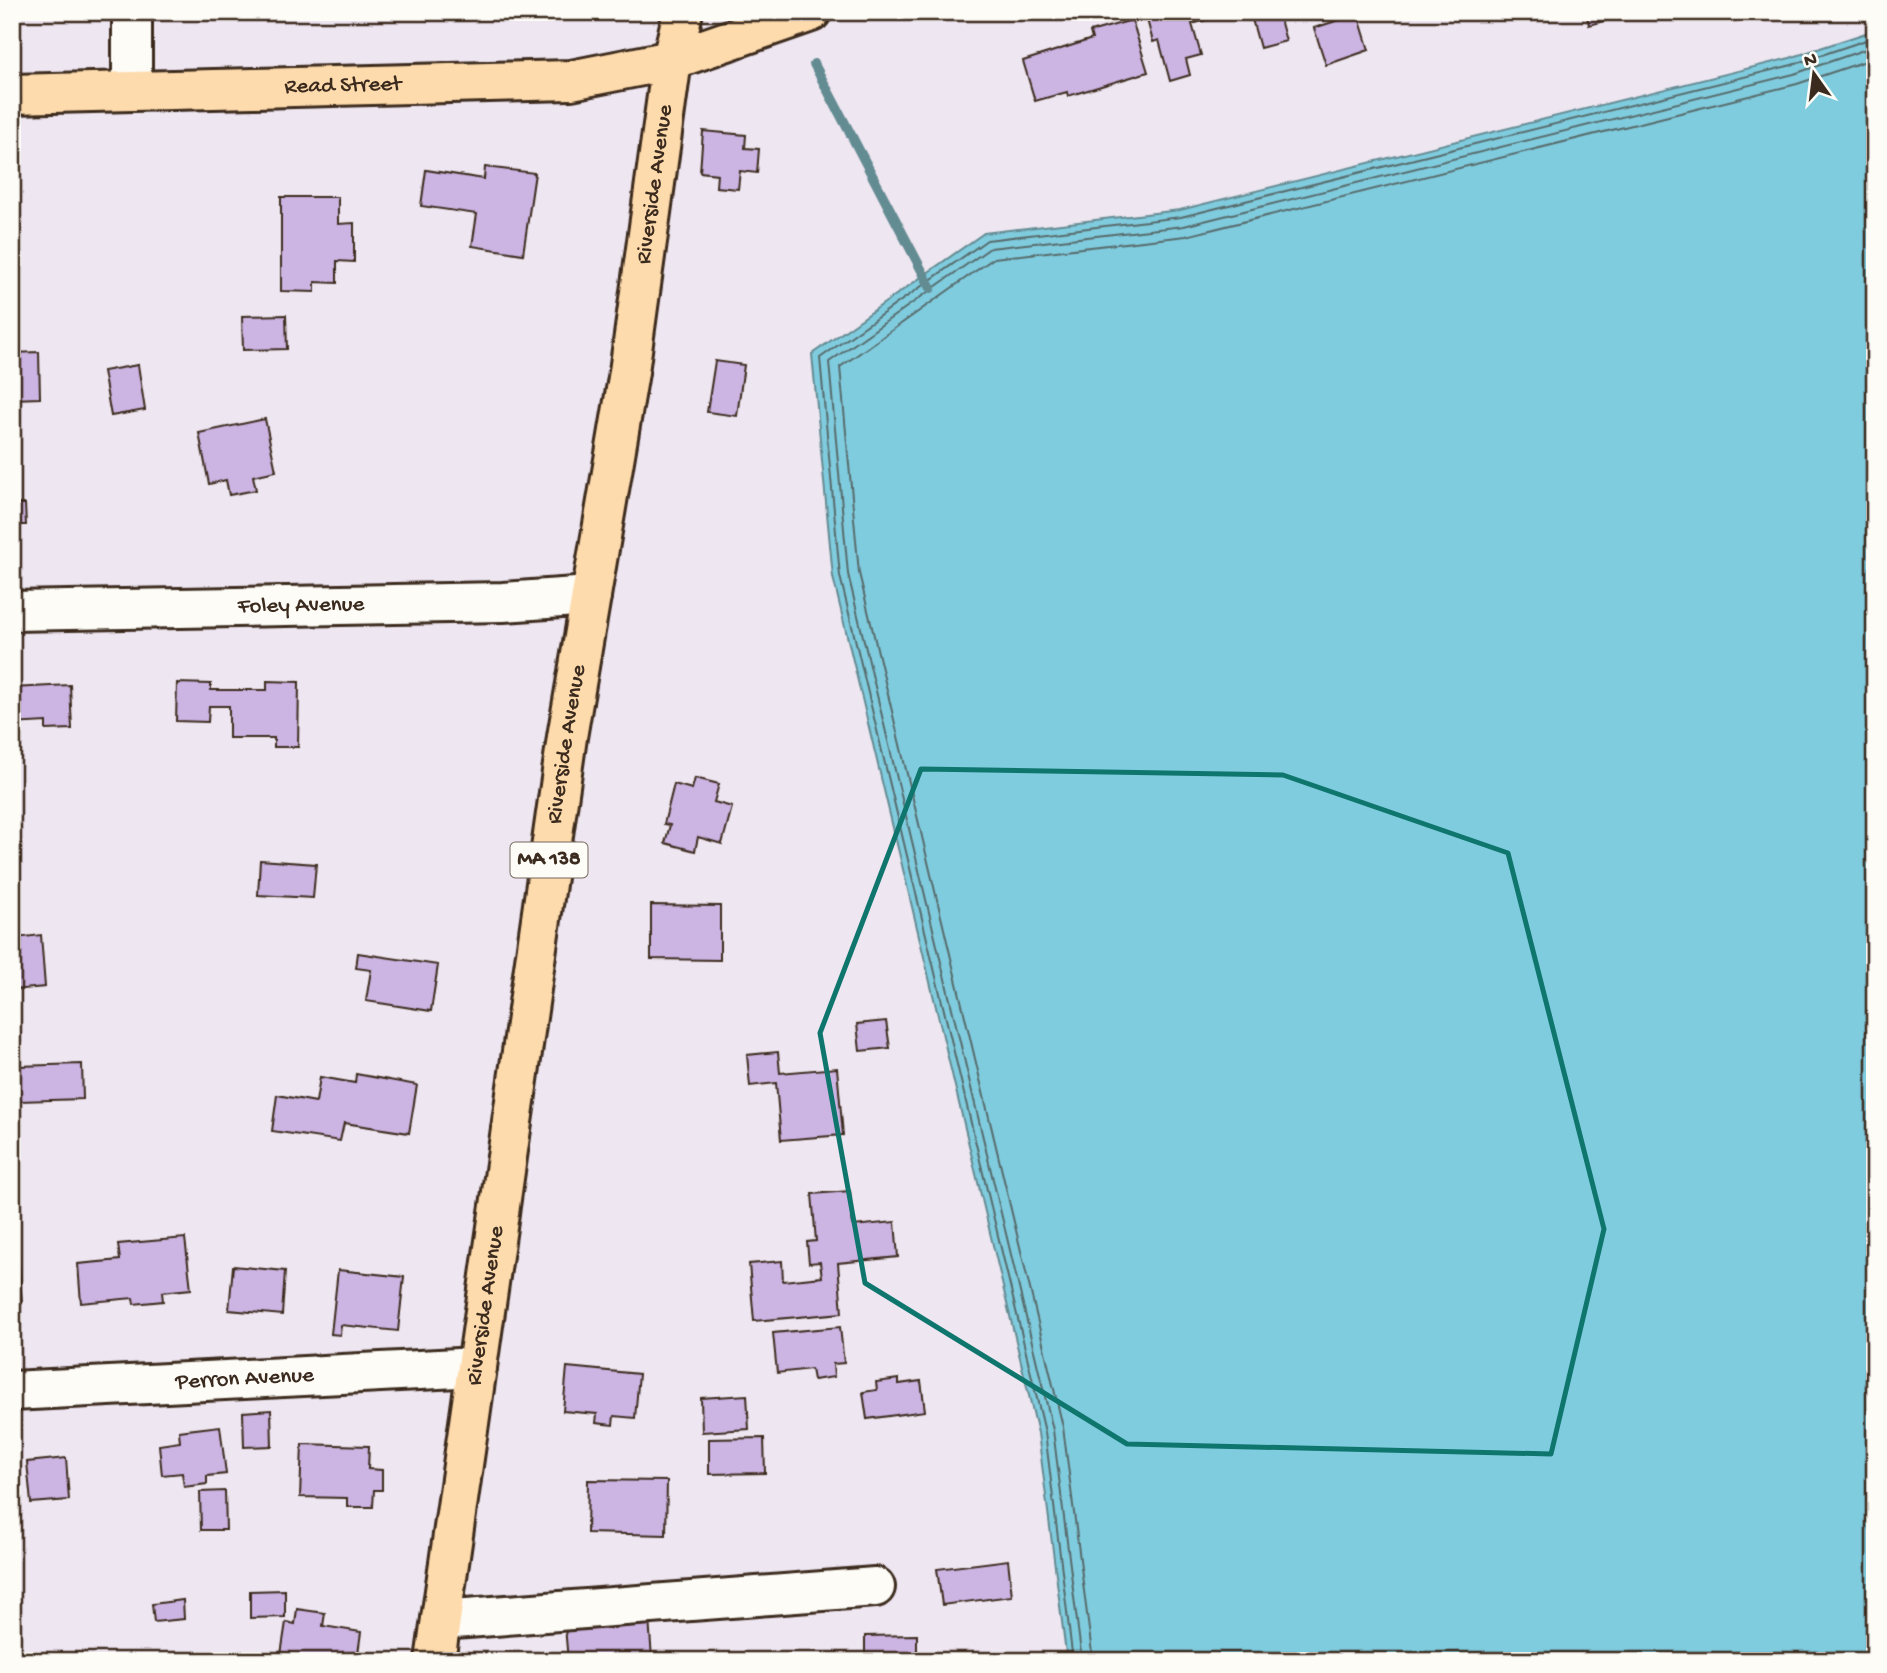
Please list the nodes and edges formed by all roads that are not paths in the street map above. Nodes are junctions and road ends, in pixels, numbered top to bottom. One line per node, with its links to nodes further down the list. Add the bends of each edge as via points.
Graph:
1 (132, 12): 5 (street)
2 (682, 12): 4 (main road, MA 138)
3 (811, 12): 4 (main road)
4 (672, 60): 5 (main road, Read Street, via 571,80); 7 (main road, Riverside Avenue / MA 138, via 629,372)
5 (132, 92): 6 (main road, Read Street)
6 (12, 94)
7 (591, 596): 8 (street, Foley Avenue); 9 (main road, Riverside Avenue / MA 138)
8 (12, 611)
9 (477, 1367): 10 (street, Perron Avenue); 12 (main road, Riverside Avenue / MA 138)
10 (12, 1391)
11 (875, 1587): 12 (street)
12 (441, 1620): 13 (main road, Riverside Avenue / MA 138)
13 (435, 1661)

